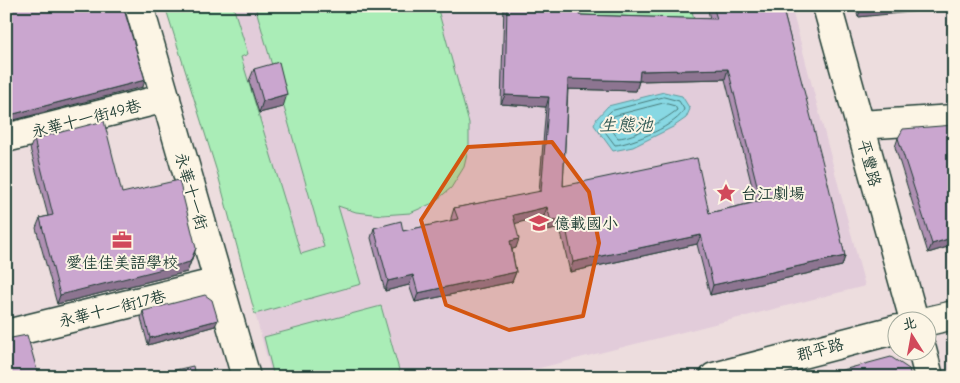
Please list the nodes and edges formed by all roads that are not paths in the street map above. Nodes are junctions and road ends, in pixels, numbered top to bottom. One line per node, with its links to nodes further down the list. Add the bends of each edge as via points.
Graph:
1 (139, 6): 3 (street, 永華十一街)
2 (827, 6): 5 (street, 平豐路)
3 (166, 98): 6 (street, 永華十一街49巷); 7 (street, 永華十一街)
4 (954, 119): 5 (street)
5 (860, 124): 8 (street, 平豐路)
6 (6, 138)
7 (218, 282): 12 (street, 永華十一街17巷); 14 (street, 永華十一街)
8 (911, 310)
9 (954, 315): 10 (street)
10 (938, 319)
11 (888, 332): 15 (street, 郡平路)
12 (6, 334)
13 (925, 360): 16 (street)
14 (246, 377)
15 (714, 377)
16 (929, 377)

